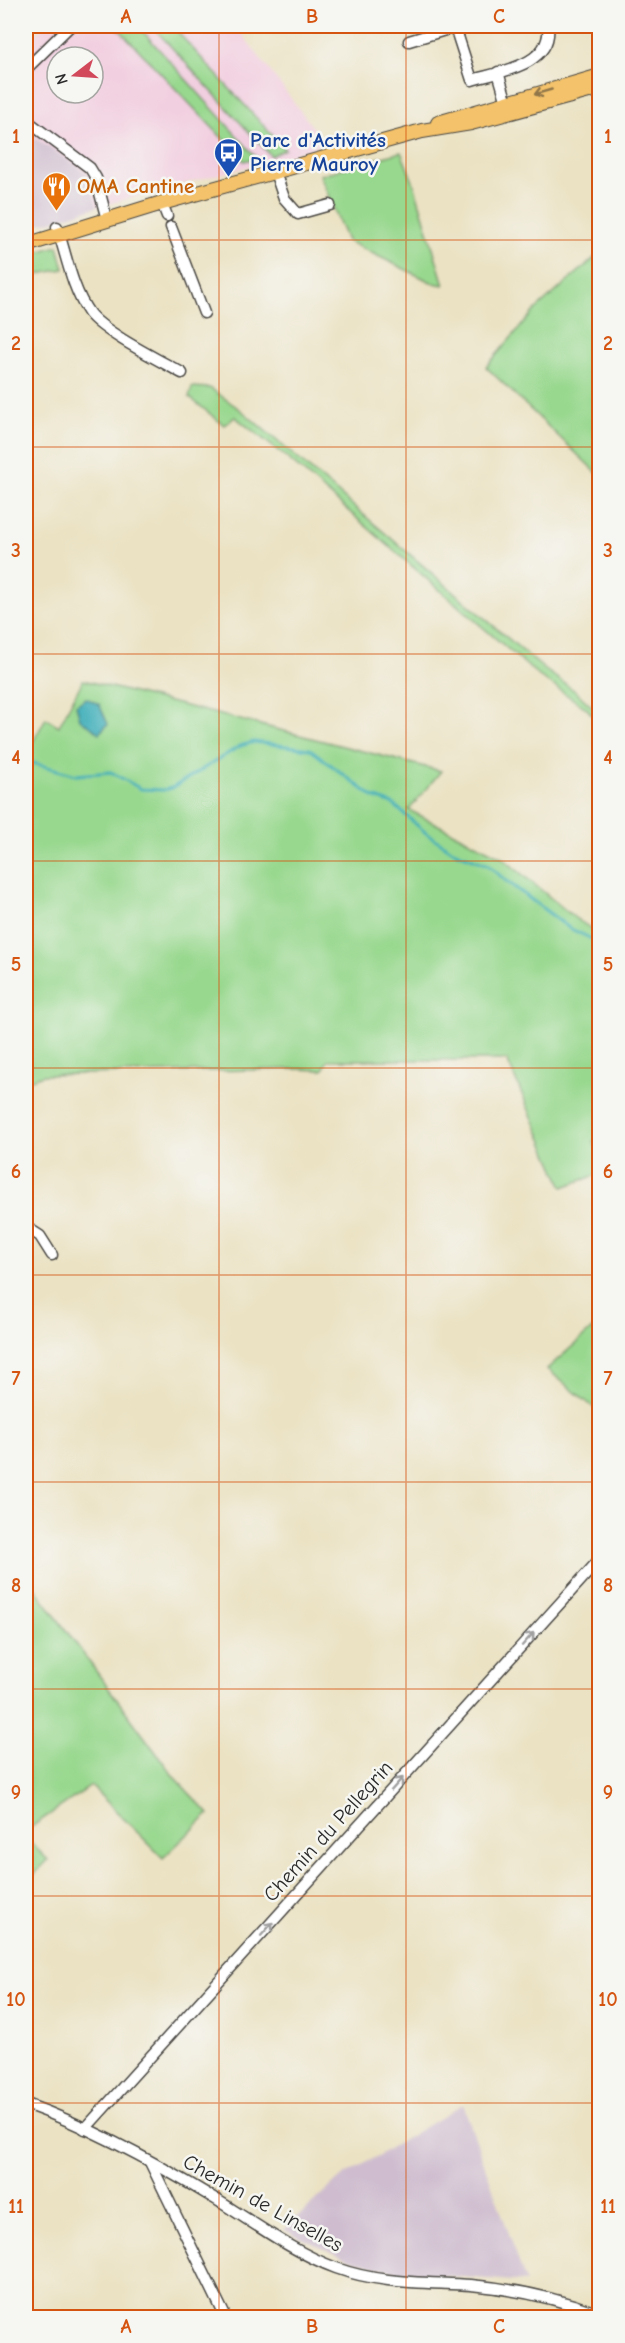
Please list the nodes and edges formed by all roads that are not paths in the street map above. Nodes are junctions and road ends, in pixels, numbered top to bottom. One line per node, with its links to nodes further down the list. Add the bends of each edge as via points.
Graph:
1 (70, 26): 4 (street)
2 (548, 26): 5 (street, via 545,43 532,60)
3 (409, 41): 5 (street, via 455,27 472,80)
4 (26, 69)
5 (498, 72): 8 (street)
6 (600, 76): 8 (main road, one-way to 8)
7 (600, 88): 8 (main road)
8 (508, 107): 10 (main road, via 454,117 422,131)
9 (26, 120): 12 (street, via 90,168)
10 (275, 172): 11 (street, via 284,198 298,214); 12 (main road, via 165,209 134,205)
11 (330, 205)
12 (106, 216): 14 (main road)
13 (171, 227): 17 (street)
14 (58, 231): 15 (main road); 16 (main road); 18 (street, via 80,295 92,316)
15 (26, 236)
16 (26, 245)
17 (204, 312)
18 (182, 374)
19 (26, 1227): 20 (street, via 40,1236)
20 (52, 1255)
21 (600, 1558): 23 (street, Chemin du Pellegrin, one-way to 21)
22 (26, 2104): 23 (street, Chemin de Linselles)
23 (85, 2129): 24 (street, Chemin de Linselles)
24 (150, 2162): 25 (street, Chemin de Linselles, via 294,2248 344,2270 392,2281 514,2291); 26 (street)
25 (600, 2314)
26 (226, 2318)

